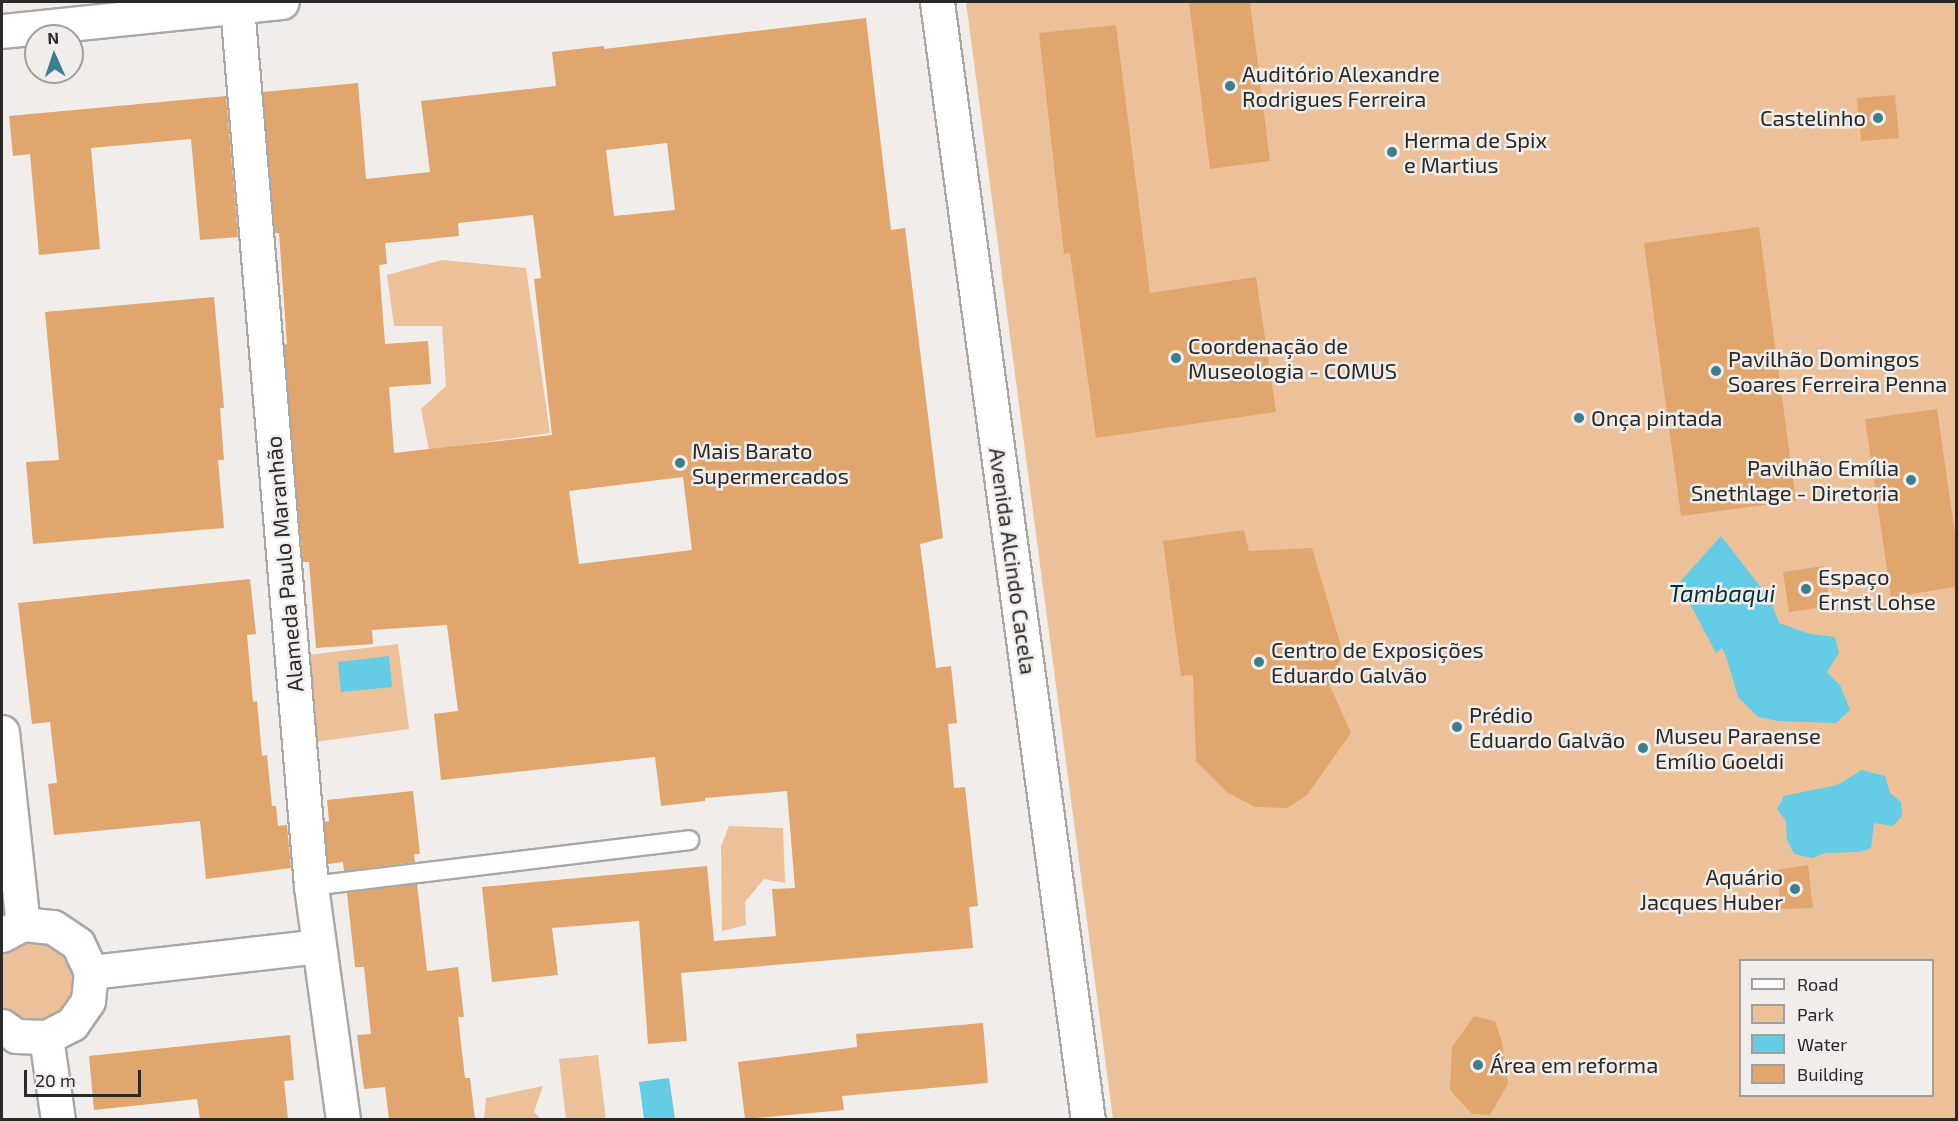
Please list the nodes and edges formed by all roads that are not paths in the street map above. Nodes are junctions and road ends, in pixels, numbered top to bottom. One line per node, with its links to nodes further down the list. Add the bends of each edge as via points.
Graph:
1 (282, 2): 3 (street)
2 (937, 2): 16 (street, Avenida Alcindo Cacela)
3 (237, 6): 4 (street); 8 (street, Alameda Paulo Maranhão)
4 (115, 10): 5 (street)
5 (2, 31)
6 (2, 732): 9 (street)
7 (689, 840): 8 (lane)
8 (311, 886): 10 (street, Alameda Paulo Maranhão)
9 (12, 929): 11 (street, via 54,927 78,944)
10 (318, 946): 11 (street); 15 (street, Alameda Paulo Maranhão)
11 (91, 972): 13 (street, via 88,1001 72,1024)
12 (2, 1026): 13 (street, via 16,1036)
13 (46, 1036): 14 (street)
14 (58, 1119)
15 (343, 1119)
16 (1088, 1119)

